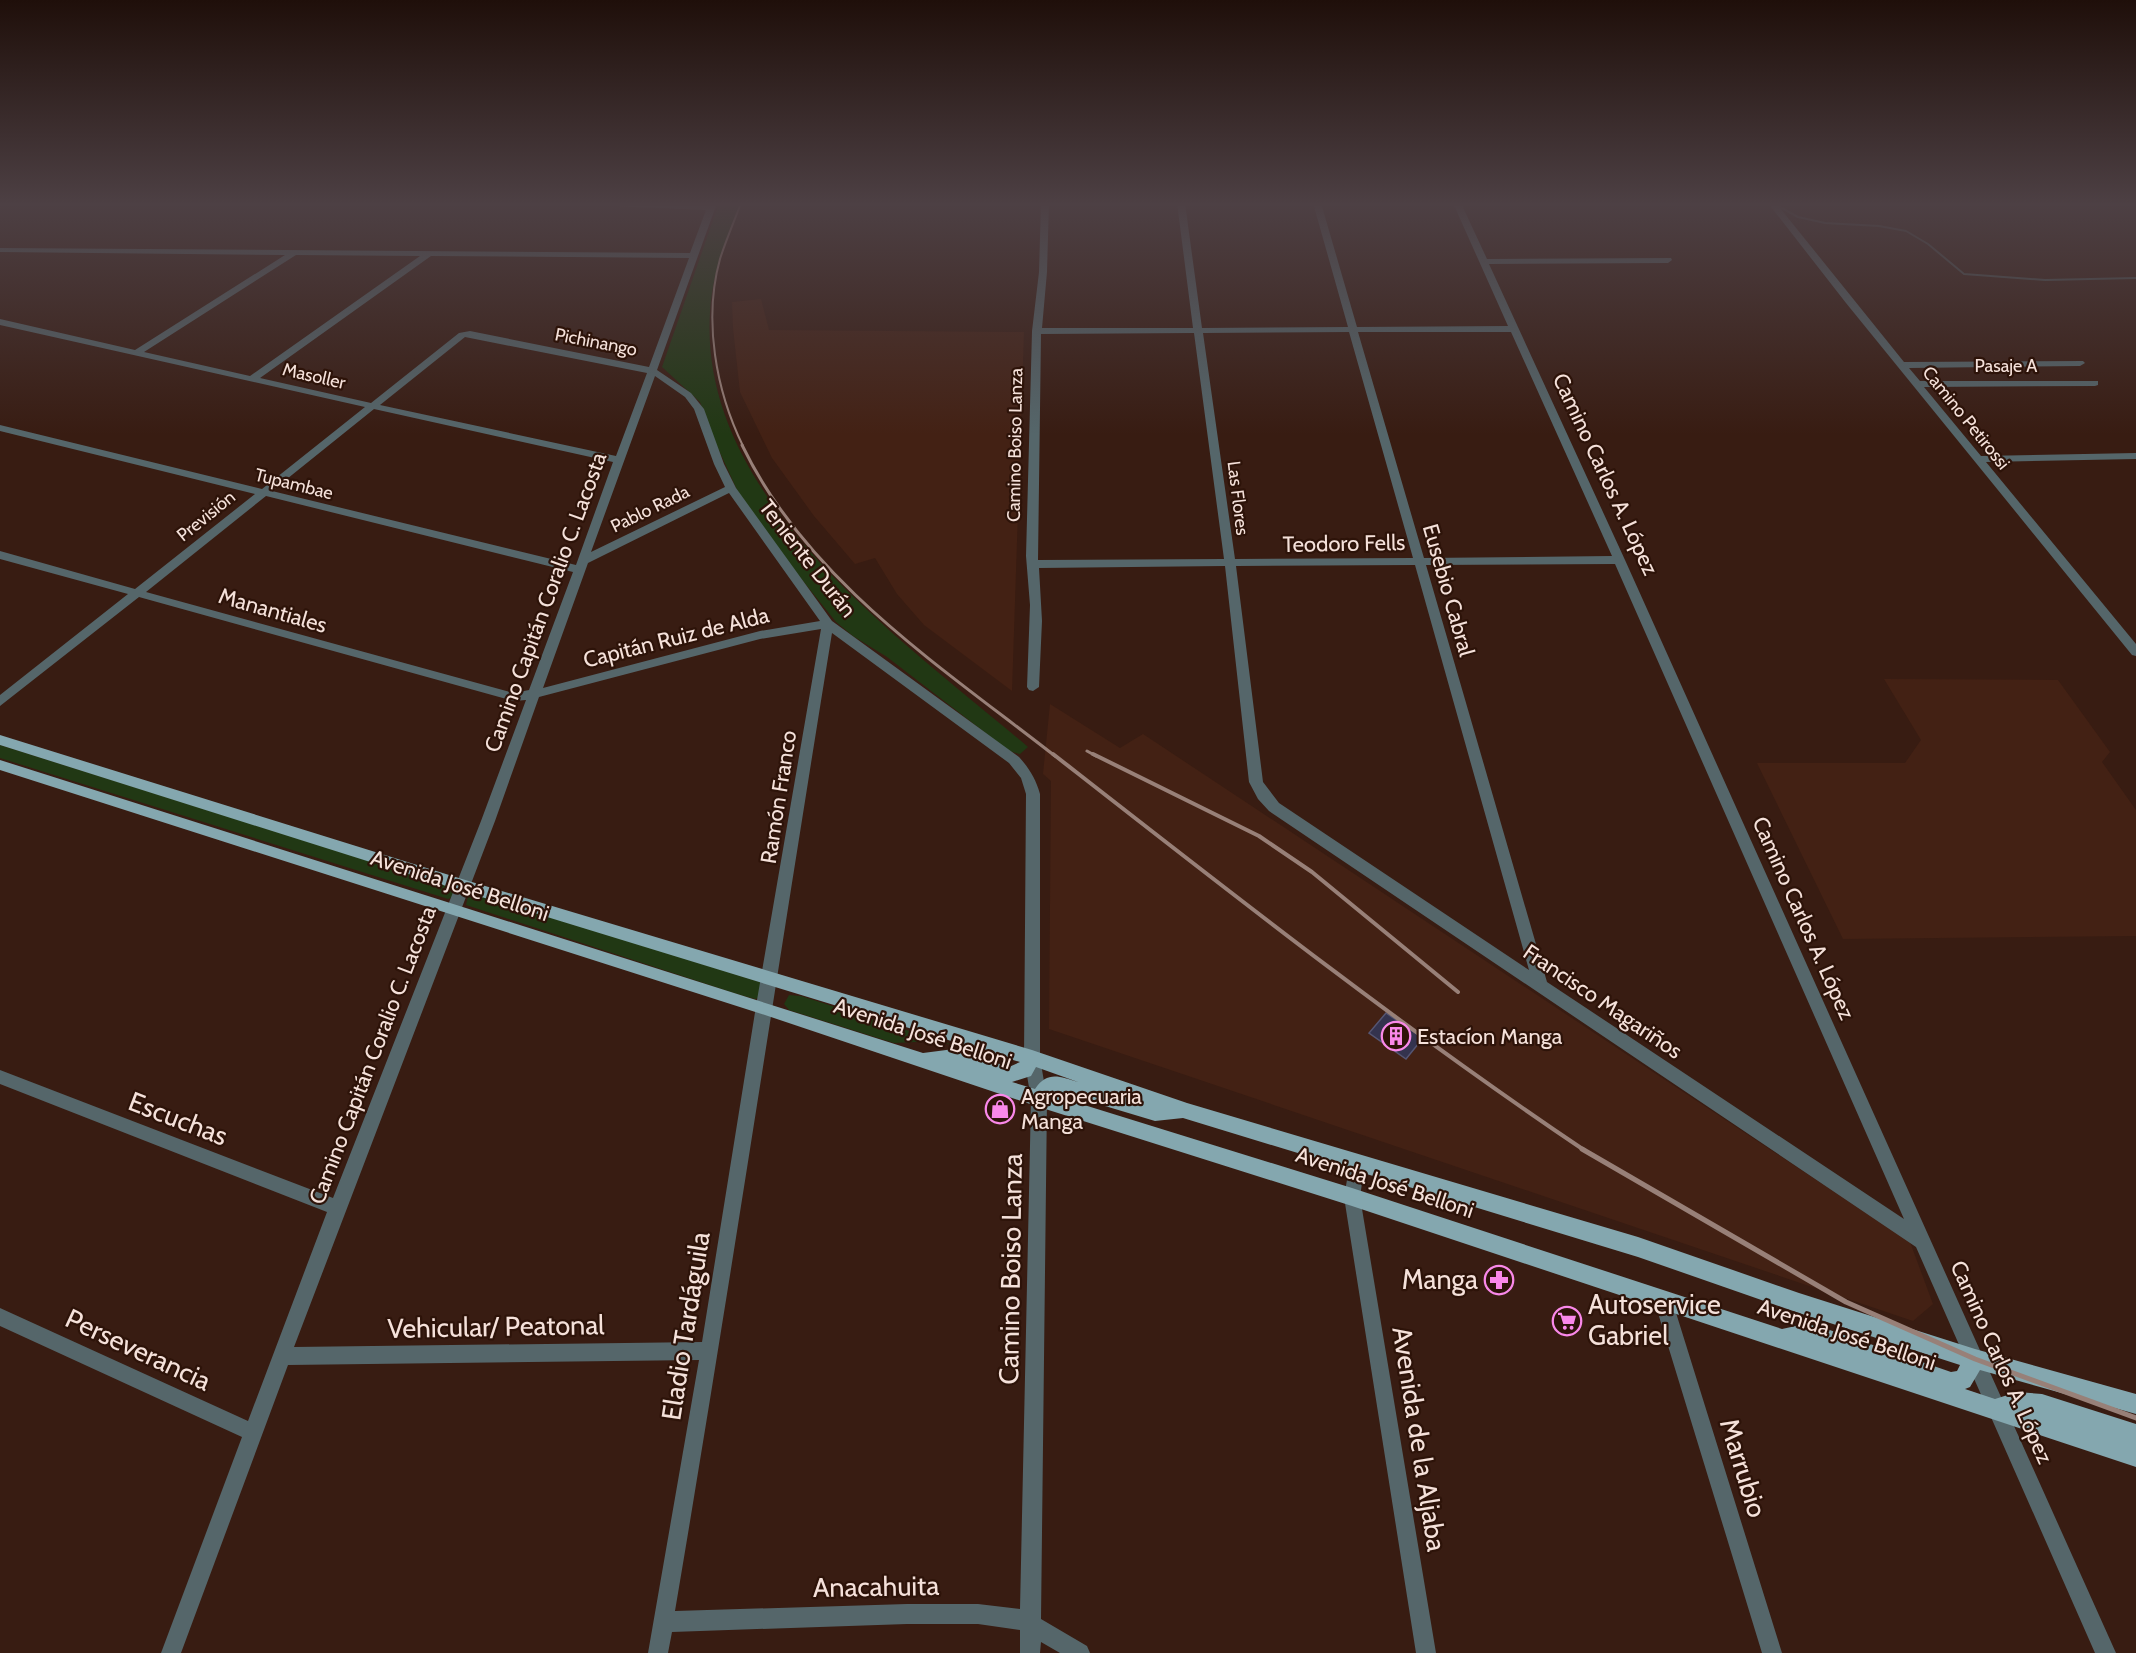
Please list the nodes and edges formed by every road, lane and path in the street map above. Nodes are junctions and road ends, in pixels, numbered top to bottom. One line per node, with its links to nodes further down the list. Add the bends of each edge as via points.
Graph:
1 (251, 280): 15 (street)
2 (392, 280): 19 (street)
3 (686, 280): 18 (street, Camino Capitán Coralio C. Lacosta)
4 (1041, 280): 13 (street, Camino Boiso Lanza)
5 (1191, 280): 11 (street, Las Flores)
6 (1340, 280): 12 (street, Eusebio Cabral)
7 (1490, 280): 10 (street, Camino Carlos A. López)
8 (1834, 280): 17 (street, Camino Petirossi)
9 (0, 322): 15 (street, Masoller)
10 (1512, 329): 12 (street); 30 (street, Camino Carlos A. López)
11 (1197, 330): 12 (street); 13 (street); 33 (street, Las Flores)
12 (1355, 330): 31 (street, Eusebio Cabral)
13 (1037, 331): 32 (street, Camino Boiso Lanza)
14 (462, 334): 18 (street, Pichinango); 22 (street, Previsión)
15 (136, 353): 19 (street, Masoller)
16 (2080, 363): 17 (street)
17 (1902, 365): 21 (street, Camino Petirossi)
18 (653, 371): 26 (street, Camino Capitán Coralio C. Lacosta); 27 (street, Teniente Durán, via 688,395 699,409)
19 (252, 379): 22 (street, Masoller)
20 (2095, 383): 21 (street, Pasaje A)
21 (1917, 384): 25 (street, Camino Petirossi)
22 (370, 406): 26 (street, Masoller); 28 (street, Previsión)
23 (0, 428): 28 (street, Tupambae)
24 (2136, 456): 25 (street)
25 (1978, 459): 37 (street, Camino Petirossi)
26 (620, 460): 34 (street, Camino Capitán Coralio C. Lacosta)
27 (731, 488): 34 (street, Pablo Rada); 36 (street, Teniente Durán)
28 (261, 493): 34 (street, Tupambae); 35 (street, Previsión)
29 (0, 555): 35 (street, Manantiales)
30 (1619, 560): 31 (street, Teodoro Fells); 58 (street, Camino Carlos A. López)
31 (1420, 561): 33 (street, Teodoro Fells); 48 (street, Eusebio Cabral)
32 (1034, 564): 33 (street, Teodoro Fells); 38 (street, Camino Boiso Lanza)
33 (1230, 564): 44 (street, Las Flores, via 1256,782)
34 (582, 565): 39 (street, Camino Capitán Coralio C. Lacosta)
35 (137, 592): 39 (street, Manantiales, via 514,697); 40 (street, Previsión)
36 (828, 624): 39 (street, Capitán Ruiz de Alda, via 759,635); 43 (street, Teniente Durán, via 1014,760); 47 (street, Ramón Franco)
37 (2136, 652)
38 (1033, 687)
39 (535, 694): 45 (street, Camino Capitán Coralio C. Lacosta)
40 (0, 702)
41 (0, 740): 45 (main road, Avenida José Belloni)
42 (0, 765): 46 (main road, Avenida José Belloni)
43 (1030, 780): 51 (street, Camino Boiso Lanza)
44 (1263, 795): 48 (street, Francisco Magariños, via 1274,807)
45 (462, 885): 46 (street, Camino Capitán Coralio C. Lacosta); 47 (main road, Avenida José Belloni)
46 (452, 910): 49 (main road, Avenida José Belloni); 57 (street, Camino Capitán Coralio C. Lacosta)
47 (770, 977): 49 (street, Ramón Franco); 51 (main road, Avenida José Belloni)
48 (1541, 987): 58 (street, Francisco Magariños)
49 (765, 1008): 50 (main road, Avenida José Belloni); 62 (street, Eladio Tardáguila)
50 (918, 1058): 51 (main road, via 954,1057 1009,1075 1025,1070); 53 (main road, Avenida José Belloni)
51 (1032, 1058): 53 (street, Camino Boiso Lanza); 54 (main road, Avenida José Belloni)
52 (0, 1077): 57 (street, Escuchas)
53 (1039, 1099): 54 (main road, via 1048,1084 1055,1083 1155,1113); 56 (main road, Avenida José Belloni); 71 (street, Camino Boiso Lanza)
54 (1187, 1111): 55 (main road, Avenida José Belloni)
55 (1357, 1163): 56 (street, Avenida de la Aljaba); 64 (main road, Avenida José Belloni, via 1638,1247 1799,1304)
56 (1352, 1197): 59 (main road, Avenida José Belloni); 76 (street, Avenida de la Aljaba)
57 (338, 1208): 63 (street, Camino Capitán Coralio C. Lacosta)
58 (1921, 1241): 64 (street, Camino Carlos A. López)
59 (1663, 1300): 61 (main road, Avenida José Belloni); 77 (street, Marrubio)
60 (0, 1317): 67 (street, Perseverancia)
61 (1779, 1340): 64 (main road, via 1805,1334 1821,1337 1951,1382 1963,1380); 66 (main road, Avenida José Belloni)
62 (710, 1351): 63 (street, Vehicular/ Peatonal); 70 (street, Eladio Tardáguila)
63 (283, 1356): 67 (street, Camino Capitán Coralio C. Lacosta)
64 (1975, 1359): 65 (main road, Avenida José Belloni); 66 (street, Camino Carlos A. López)
65 (2136, 1404)
66 (1996, 1410): 68 (main road, via 2017,1402 2042,1404); 69 (main road, Avenida José Belloni); 78 (street, Camino Carlos A. López)
67 (254, 1433): 72 (street, Camino Capitán Coralio C. Lacosta)
68 (2136, 1435)
69 (2136, 1456)
70 (663, 1622): 71 (street, Anacahuita, via 978,1614 1016,1618); 73 (street, Eladio Tardáguila)
71 (1030, 1624): 74 (street, Camino Boiso Lanza); 75 (street, Anacahuita)
72 (171, 1653)
73 (658, 1653)
74 (1030, 1653)
75 (1080, 1653)
76 (1426, 1653)
77 (1772, 1653)
78 (2106, 1653)

